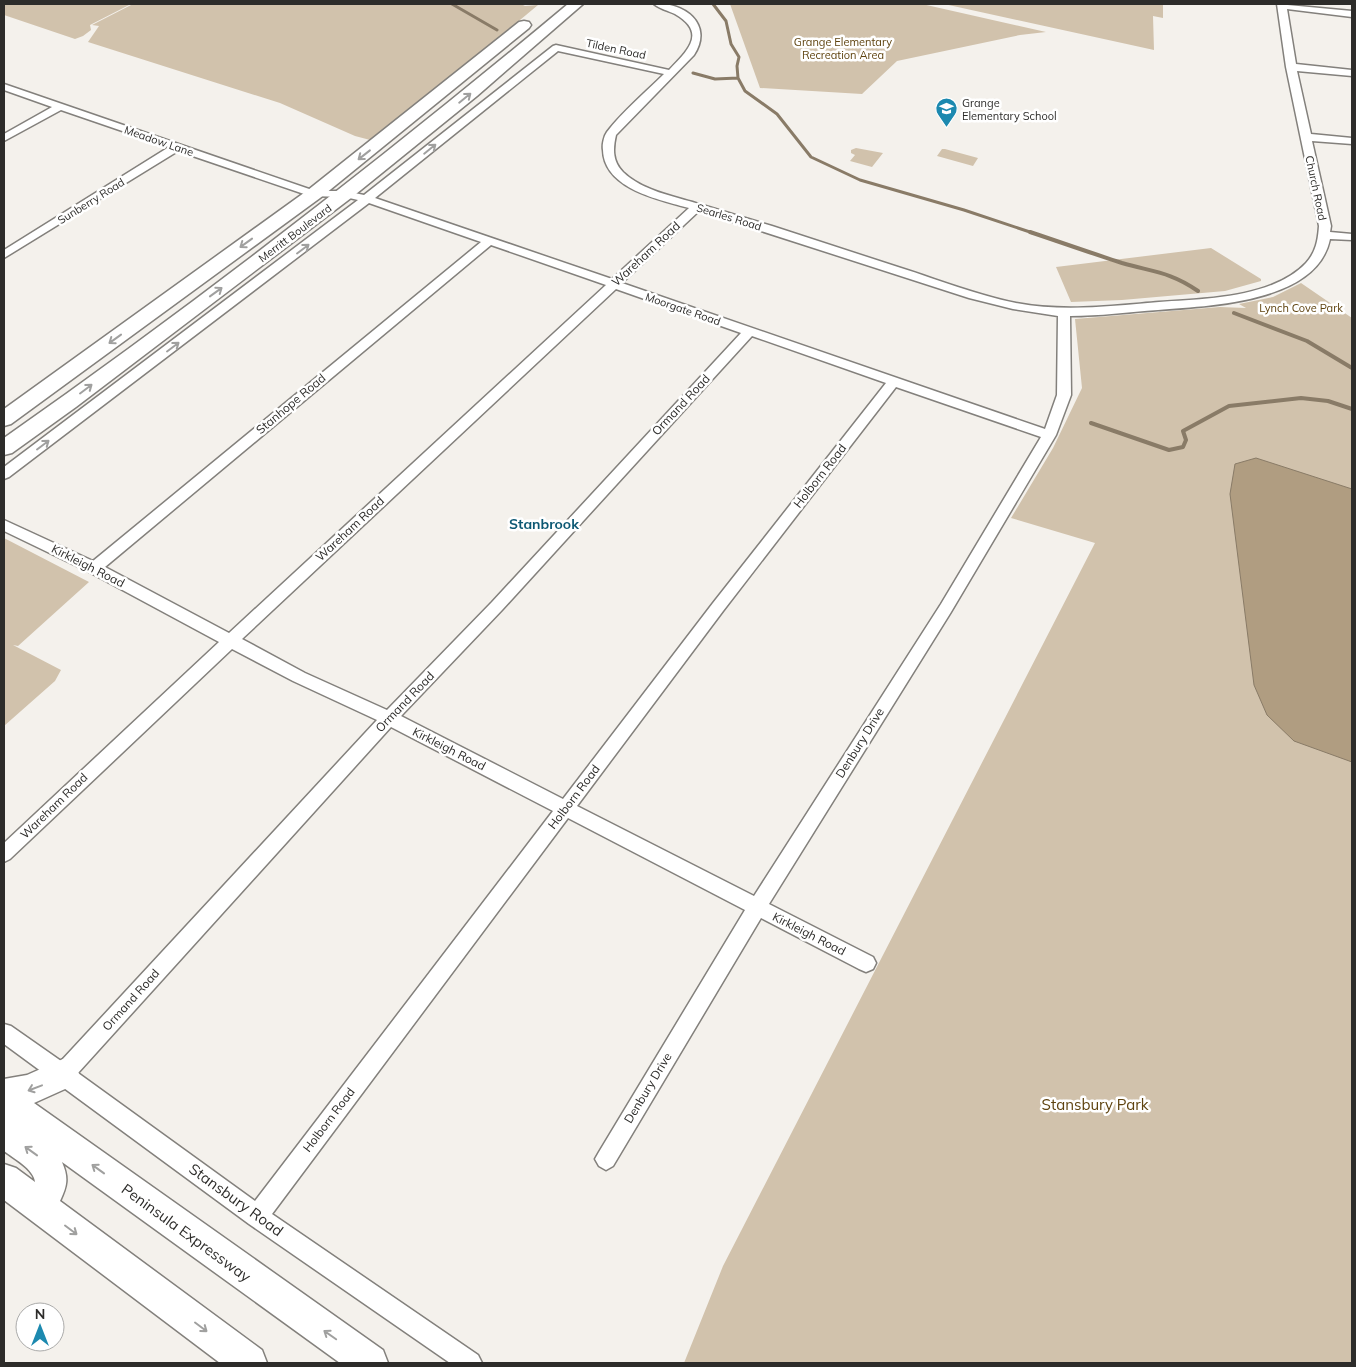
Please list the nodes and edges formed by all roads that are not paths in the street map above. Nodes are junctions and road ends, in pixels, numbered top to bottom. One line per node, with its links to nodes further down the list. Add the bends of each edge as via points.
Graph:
1 (587, 4): 4 (main road)
2 (659, 4): 9 (street, Searles Road, via 685,16 698,32 696,46)
3 (1282, 5): 5 (street); 8 (street, Church Road)
4 (572, 7): 18 (main road, Merritt Boulevard, one-way to 4)
5 (1352, 14)
6 (533, 18): 17 (main road, Merritt Boulevard, one-way to 17)
7 (556, 48): 9 (street, Tilden Road); 19 (street, Merritt Boulevard, one-way to 7)
8 (1291, 67): 10 (street); 13 (street, Church Road)
9 (670, 73): 20 (street, Searles Road, via 611,134 606,152 609,162 625,180 655,194)
10 (1352, 73)
11 (4, 87): 12 (street, Meadow Lane)
12 (61, 106): 14 (street); 16 (street, Meadow Lane)
13 (1306, 137): 15 (street); 21 (street, Church Road)
14 (4, 138)
15 (1352, 141)
16 (177, 147): 17 (street, Meadow Lane); 24 (street, Sunberry Road)
17 (314, 194): 18 (street, Moorgate Road); 29 (main road, Merritt Boulevard, one-way to 29)
18 (345, 194): 19 (street, Moorgate Road); 31 (main road, Merritt Boulevard, one-way to 18)
19 (367, 199): 23 (street, Moorgate Road); 32 (street, Merritt Boulevard, one-way to 19)
20 (697, 207): 25 (street, Wareham Road); 26 (street, Searles Road, via 972,295 1028,308)
21 (1325, 235): 22 (street); 26 (street, Church Road, via 1316,256 1298,276 1267,291 1207,302)
22 (1352, 238)
23 (489, 241): 25 (street, Moorgate Road); 34 (street, Stanhope Road)
24 (4, 255)
25 (613, 284): 27 (street, Moorgate Road); 35 (street, Wareham Road)
26 (1064, 312): 30 (street, Denbury Drive, via 1064,395)
27 (748, 332): 28 (street, Moorgate Road); 36 (street, Ormand Road, via 497,606)
28 (894, 382): 30 (street, Moorgate Road); 37 (street, Holborn Road)
29 (4, 419)
30 (1049, 435): 39 (street, Denbury Drive, via 946,608)
31 (4, 448)
32 (4, 474)
33 (4, 524): 34 (street, Kirkleigh Road)
34 (94, 568): 35 (street, Kirkleigh Road)
35 (229, 641): 36 (street, Kirkleigh Road); 38 (street, Wareham Road)
36 (389, 718): 37 (street, Kirkleigh Road); 42 (street, Ormand Road)
37 (565, 809): 39 (street, Kirkleigh Road); 49 (street, Holborn Road)
38 (4, 854)
39 (758, 909): 40 (street, Kirkleigh Road); 46 (street, Denbury Drive)
40 (866, 963)
41 (4, 1033): 42 (street, Stansbury Road)
42 (63, 1074): 43 (main road, one-way to 43, via 31,1090); 49 (street, Stansbury Road)
43 (4, 1094)
44 (4, 1102): 51 (main road, Peninsula Expressway, one-way to 44)
45 (4, 1131): 48 (main road, one-way to 45, via 51,1175 39,1157)
46 (606, 1160)
47 (4, 1180): 48 (main road)
48 (40, 1207): 50 (main road, one-way to 50)
49 (257, 1216): 52 (street, Stansbury Road)
50 (249, 1363)
51 (370, 1363)
52 (470, 1363)

